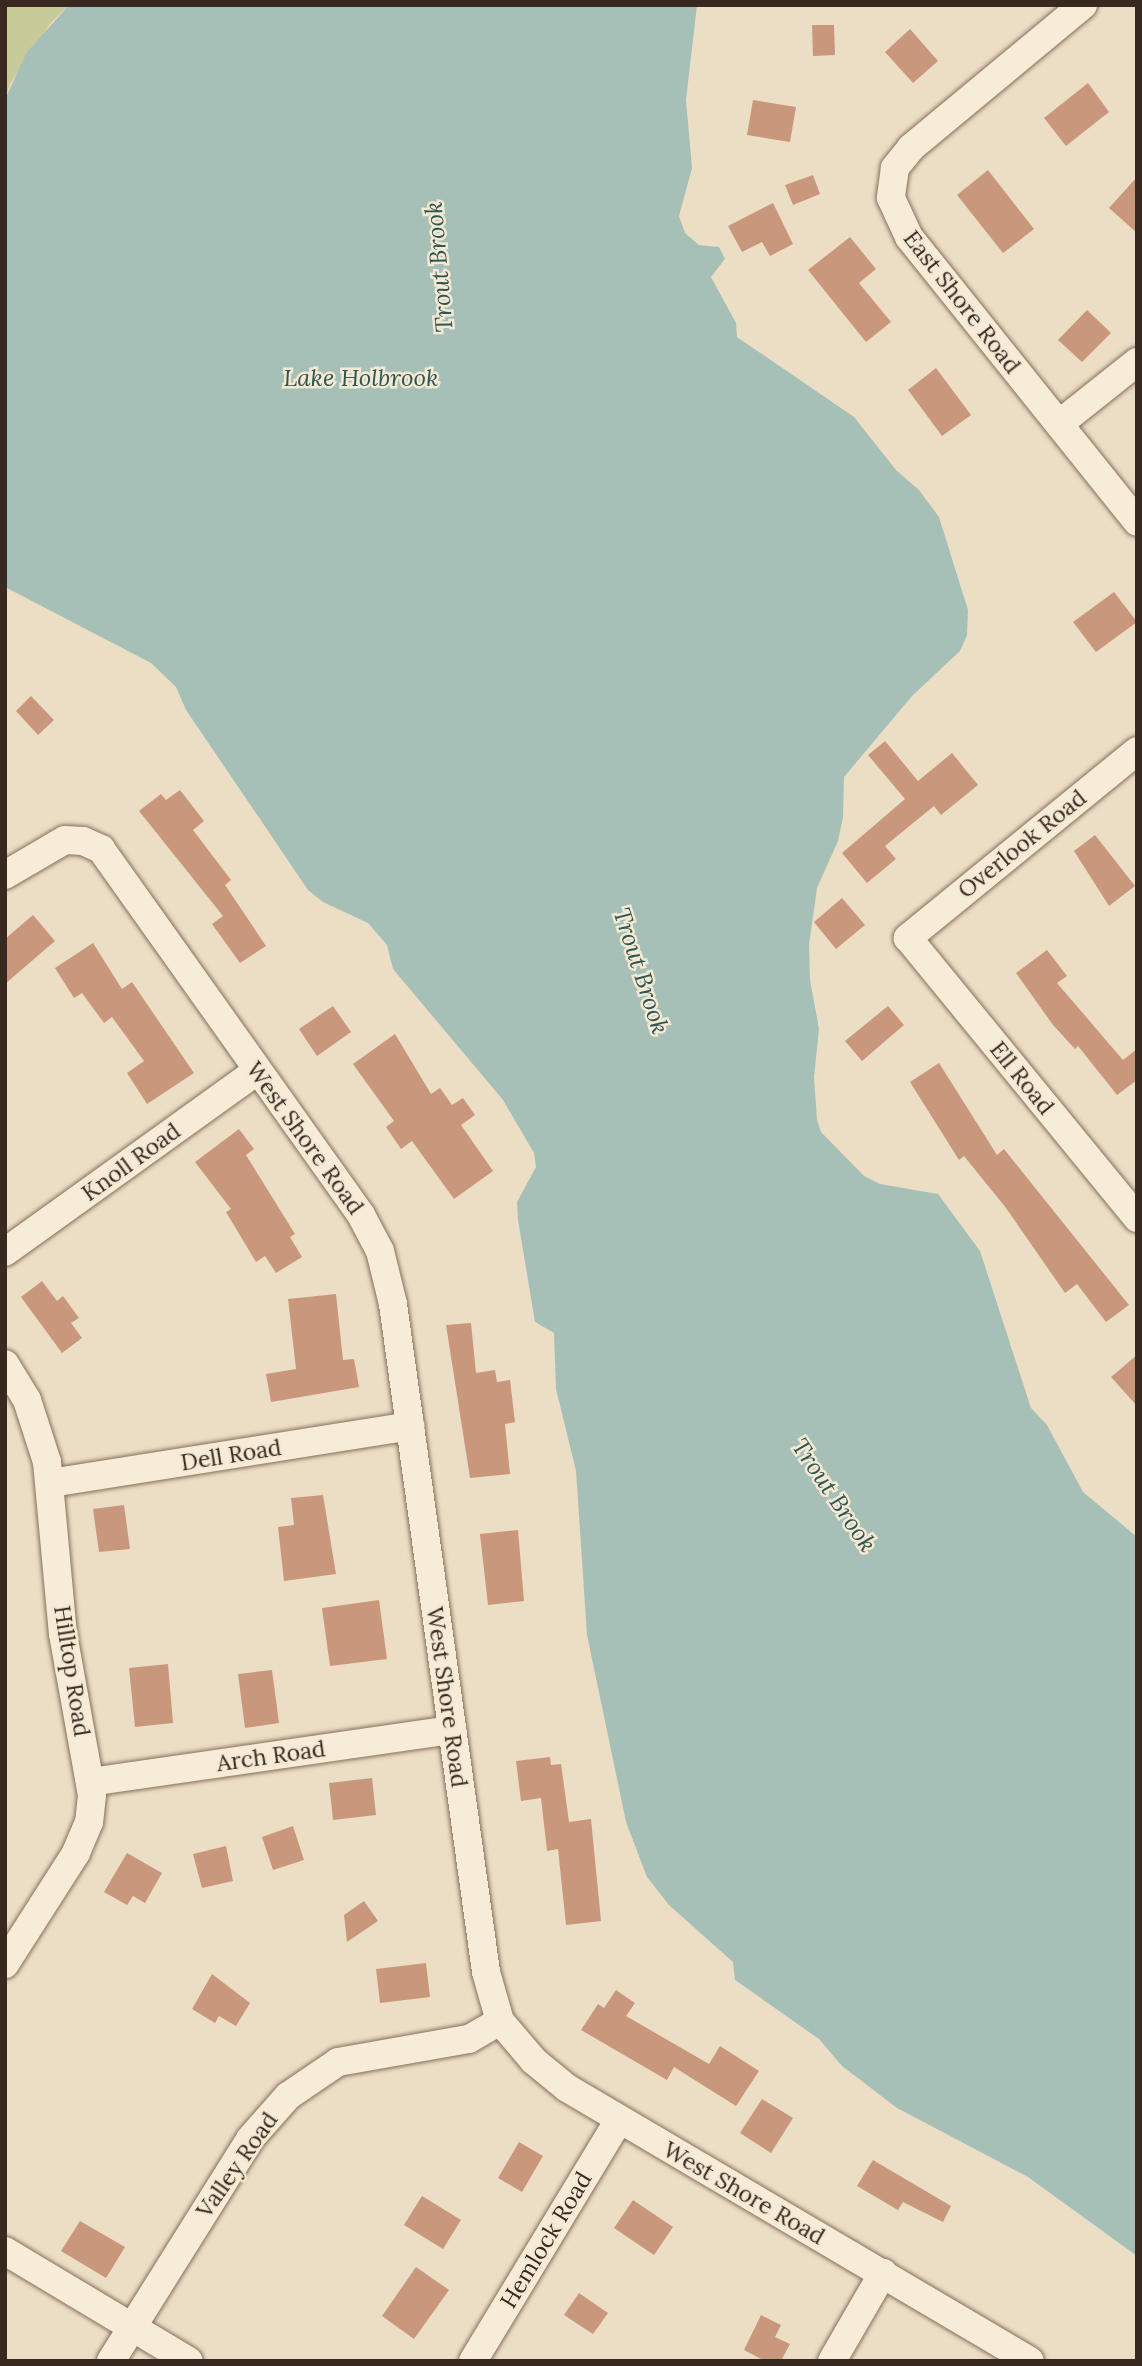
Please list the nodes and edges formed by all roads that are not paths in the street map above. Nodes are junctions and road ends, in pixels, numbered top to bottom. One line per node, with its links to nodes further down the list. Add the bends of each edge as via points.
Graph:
1 (1083, 5): 3 (street, East Shore Road, via 911,148 895,168 891,187 893,209 909,237)
2 (1137, 362): 3 (street)
3 (1059, 424): 4 (street, East Shore Road)
4 (1137, 522)
5 (1137, 751): 7 (street, Overlook Road)
6 (5, 875): 8 (street, West Shore Road, via 54,844 83,841 101,849)
7 (908, 938): 9 (street, Ell Road)
8 (257, 1071): 10 (street, Knoll Road); 12 (street, West Shore Road, via 361,1215 380,1251 391,1286)
9 (1137, 1218)
10 (5, 1252)
11 (5, 1364): 13 (street, Hilltop Road, via 35,1418)
12 (411, 1426): 13 (street, Dell Road); 14 (street, West Shore Road)
13 (51, 1483): 15 (street, Hilltop Road, via 62,1634)
14 (452, 1730): 15 (street, Arch Road); 17 (street, West Shore Road, via 486,1972)
15 (90, 1782): 16 (street, Hilltop Road, via 89,1822 76,1853)
16 (5, 1964)
17 (500, 2021): 18 (street, West Shore Road, via 550,2075); 21 (street, Valley Road, via 469,2039 352,2057 299,2087 250,2139)
18 (619, 2120): 20 (street, West Shore Road); 24 (street, Hemlock Road)
19 (5, 2251): 21 (street)
20 (883, 2273): 25 (street); 26 (street, West Shore Road)
21 (131, 2326): 22 (street, Valley Road); 23 (street)
22 (111, 2361)
23 (189, 2361)
24 (472, 2361)
25 (832, 2361)
26 (1030, 2361)

